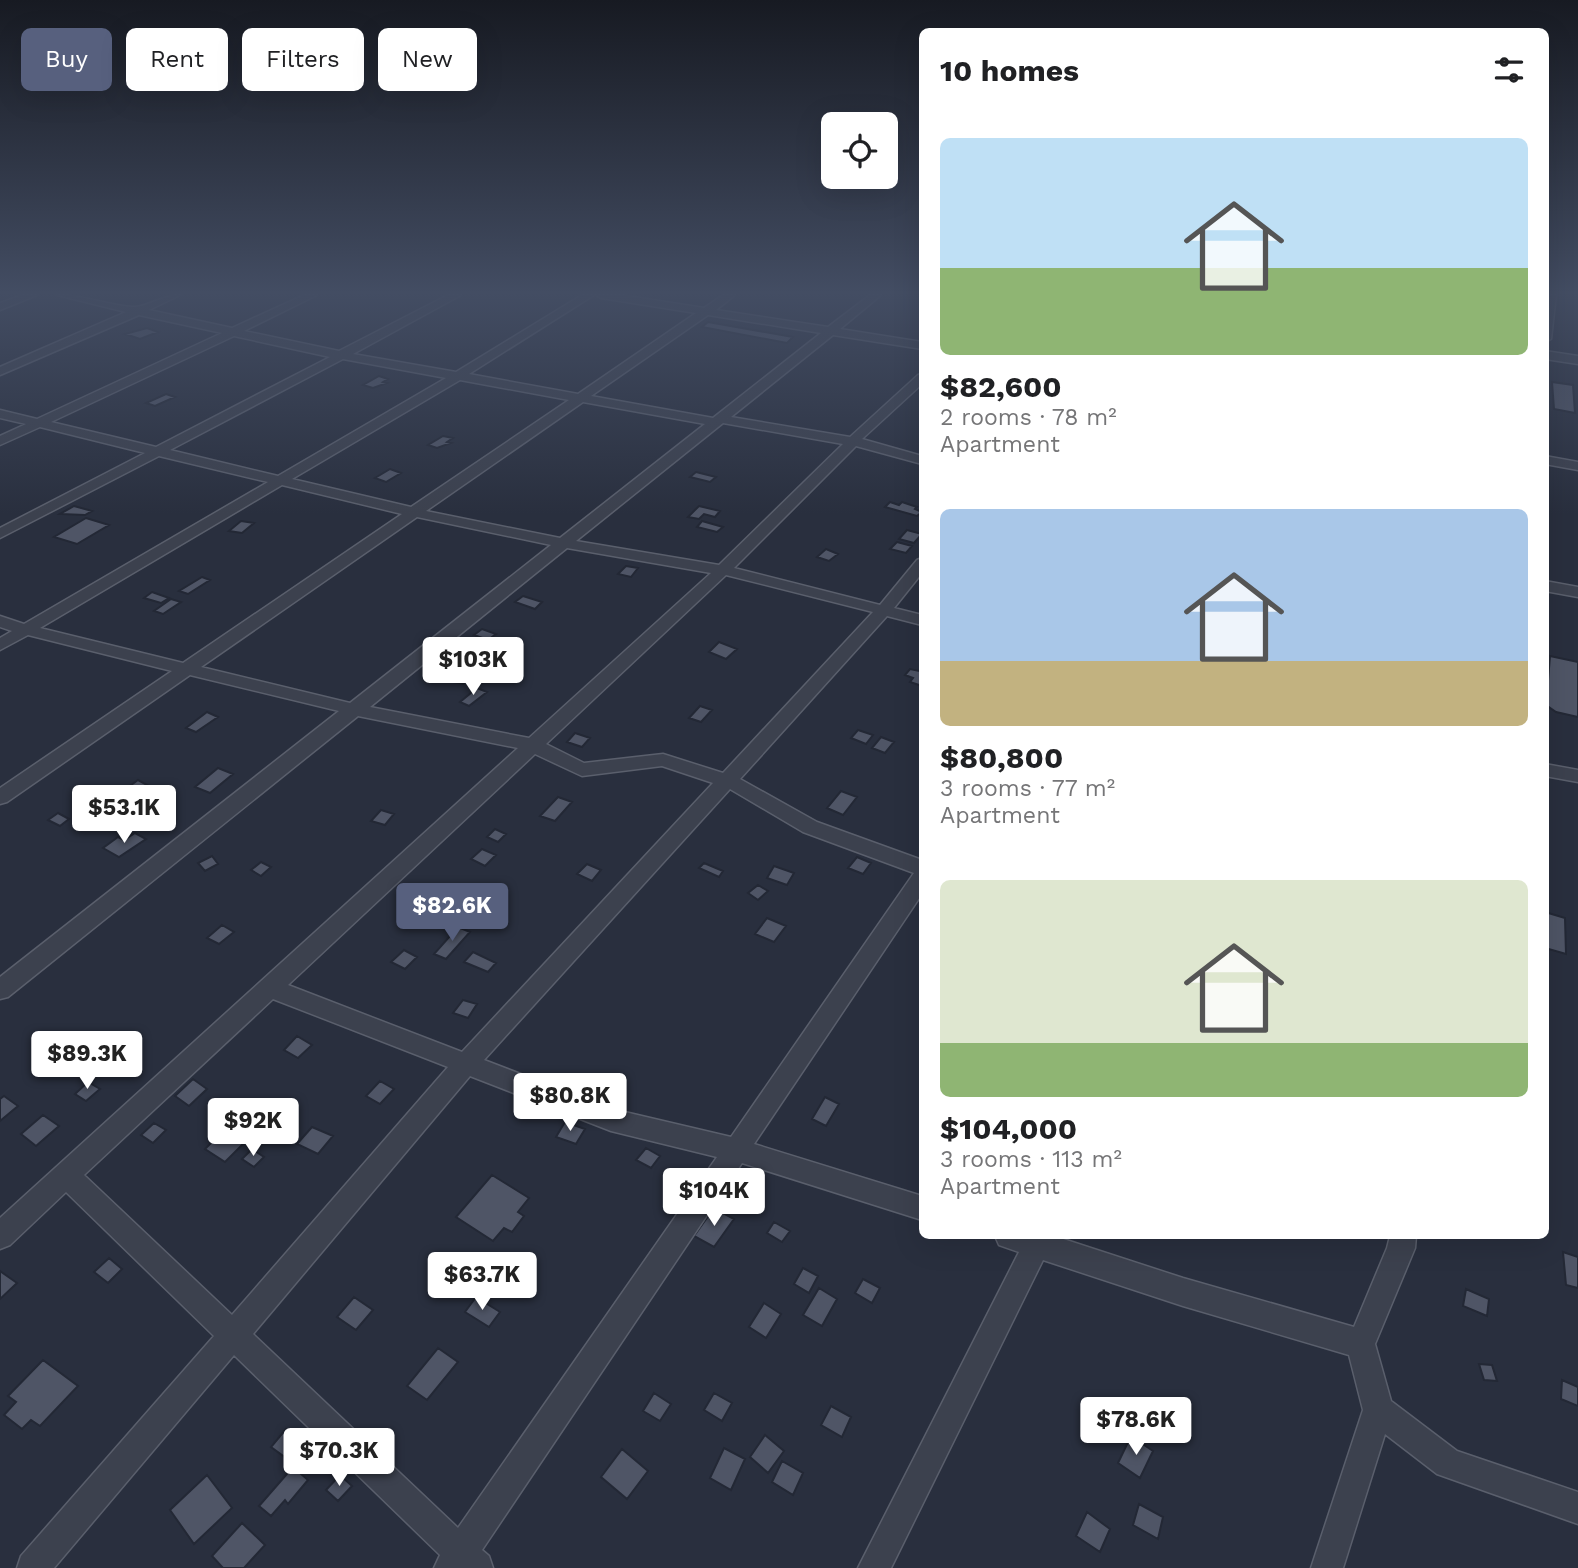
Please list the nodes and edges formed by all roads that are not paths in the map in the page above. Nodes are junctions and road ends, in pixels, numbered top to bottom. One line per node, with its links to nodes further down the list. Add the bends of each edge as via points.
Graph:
1 (156, 368): 12 (street)
2 (315, 368): 15 (street)
3 (414, 368): 7 (street)
4 (471, 368): 7 (street)
5 (625, 368): 9 (street)
6 (783, 368): 11 (street)
7 (458, 376): 9 (street); 19 (street)
8 (919, 381): 14 (street)
9 (580, 399): 11 (street); 20 (street)
10 (0, 414): 12 (street)
11 (718, 420): 14 (street); 22 (street)
12 (37, 423): 13 (street); 15 (street)
13 (0, 440)
14 (853, 441): 16 (street); 24 (street)
15 (161, 451): 19 (street); 21 (street)
16 (919, 459)
17 (1549, 461): 18 (street)
18 (1578, 466)
19 (281, 482): 20 (street); 30 (street)
20 (412, 512): 22 (street); 32 (street)
21 (0, 534)
22 (562, 543): 24 (street); 33 (street)
23 (919, 567): 27 (street)
24 (723, 570): 27 (street); 34 (street)
25 (1549, 587): 26 (street)
26 (1578, 592)
27 (884, 610): 28 (street); 37 (street)
28 (919, 619)
29 (0, 621): 30 (street)
30 (26, 630): 31 (street); 32 (street)
31 (0, 645)
32 (187, 668): 33 (street); 38 (street)
33 (352, 709): 34 (street); 42 (street)
34 (531, 744): 37 (street, via 582,770 663,760); 41 (street)
35 (1549, 771): 36 (street)
36 (1578, 776)
37 (727, 780): 39 (street, via 810,827); 43 (street)
38 (0, 797)
39 (919, 868)
40 (919, 882): 44 (street)
41 (271, 988): 43 (street); 45 (street)
42 (0, 990)
43 (467, 1064): 44 (street, via 611,1120); 51 (street)
44 (737, 1150): 46 (street); 55 (street)
45 (65, 1174): 47 (street); 51 (street)
46 (919, 1207)
47 (0, 1236)
48 (1029, 1239): 57 (street)
49 (1032, 1239): 52 (street, via 1183,1292)
50 (1402, 1239): 52 (street)
51 (234, 1337): 55 (street); 56 (street)
52 (1361, 1344): 53 (street)
53 (1378, 1410): 54 (street, via 1448,1463); 58 (street)
54 (1578, 1508)
55 (463, 1562)
56 (33, 1568)
57 (874, 1568)
58 (1327, 1568)

